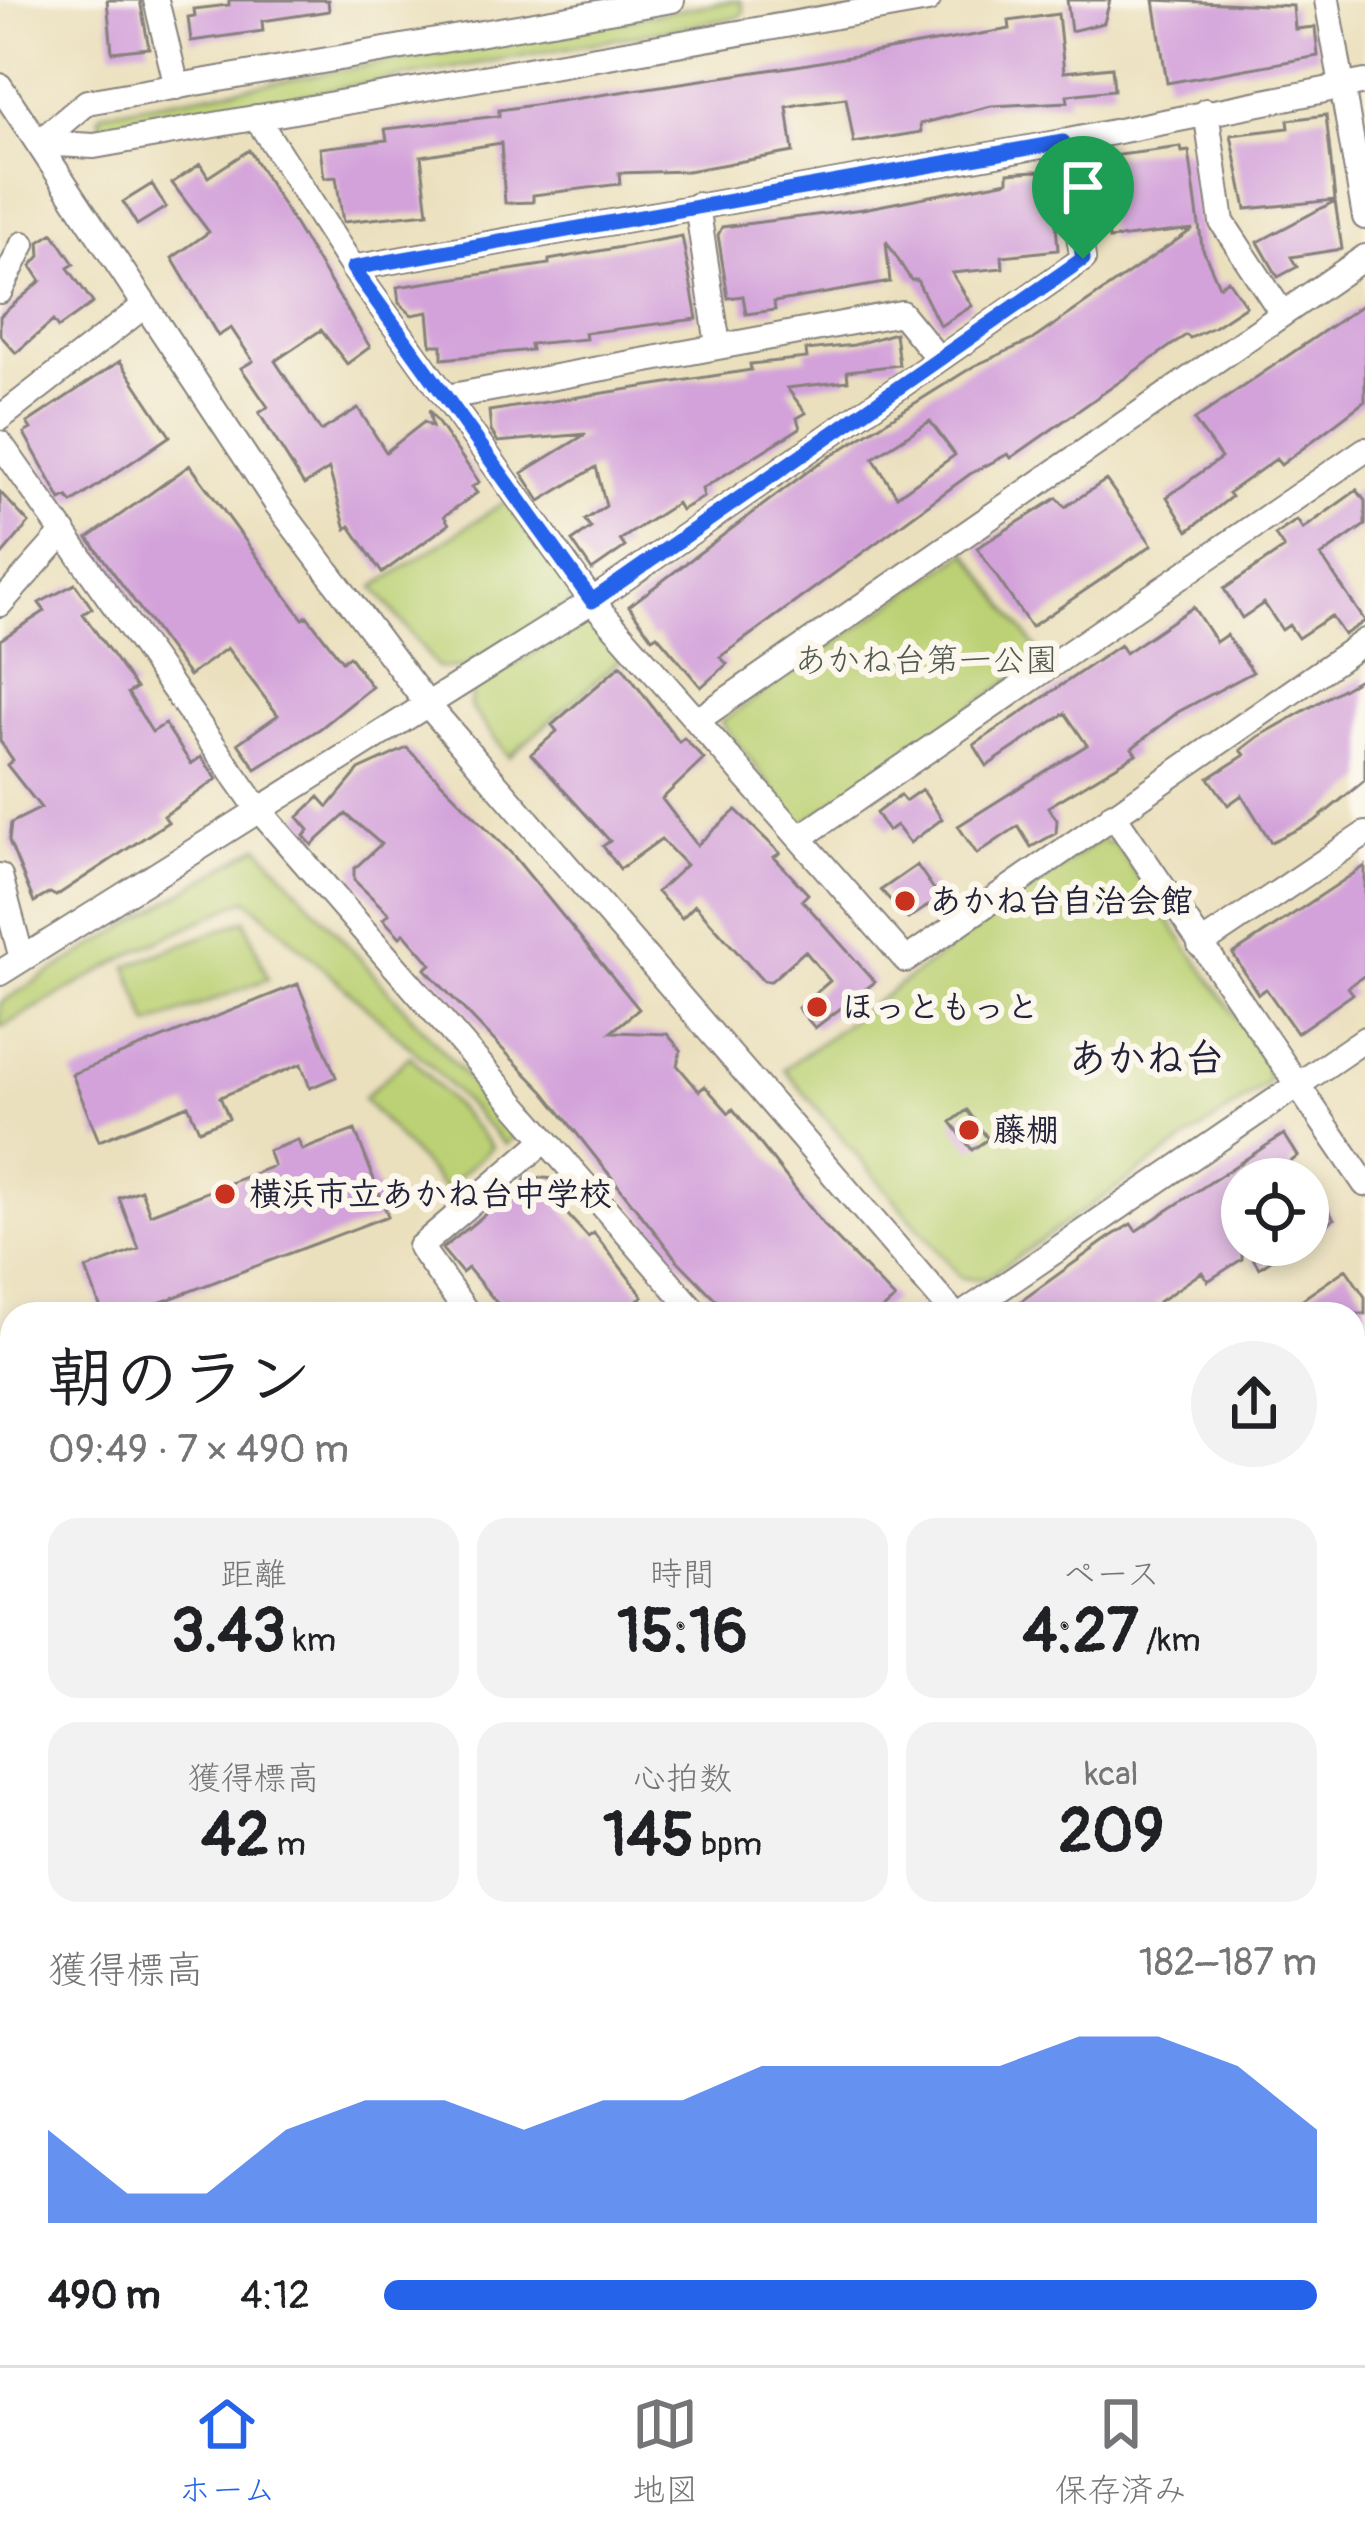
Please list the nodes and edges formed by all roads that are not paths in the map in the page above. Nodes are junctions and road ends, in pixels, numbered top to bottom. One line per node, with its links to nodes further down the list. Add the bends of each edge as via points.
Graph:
1 (156, 0): 8 (street)
2 (672, 0): 8 (street)
3 (928, 0): 5 (street)
4 (1327, 0): 6 (street)
5 (790, 12): 10 (street)
6 (1353, 85): 9 (street); 14 (street)
7 (0, 86): 12 (street)
8 (177, 87): 12 (street, via 87,102)
9 (1207, 111): 11 (street); 20 (street, via 1222,222)
10 (256, 117): 12 (street, via 94,146); 17 (street)
11 (1063, 142): 13 (street); 22 (street, via 1083,259)
12 (38, 143): 19 (street)
13 (697, 205): 17 (street); 21 (street)
14 (1365, 217)
15 (23, 244): 18 (street)
16 (1365, 256): 20 (street)
17 (353, 268): 23 (street)
18 (0, 291)
19 (144, 306): 24 (street); 31 (street, via 276,503)
20 (1282, 313): 32 (street)
21 (718, 345): 22 (street, via 901,313); 23 (street)
22 (938, 358): 28 (street)
23 (447, 397): 28 (street)
24 (0, 418)
25 (0, 443): 27 (street)
26 (1365, 450): 36 (street)
27 (64, 532): 29 (street); 33 (street)
28 (592, 601): 31 (street); 32 (street)
29 (0, 604)
30 (1365, 641): 34 (street)
31 (427, 704): 33 (street); 47 (street)
32 (699, 719): 36 (street)
33 (259, 810): 39 (street); 43 (street)
34 (1113, 814): 36 (street, via 906,960); 38 (street)
35 (1365, 834): 38 (street)
36 (801, 837)
37 (0, 875): 39 (street)
38 (1200, 945): 42 (street)
39 (22, 959): 40 (street)
40 (0, 973)
41 (1365, 1039): 42 (street)
42 (1296, 1086): 44 (street); 48 (street)
43 (544, 1141): 45 (street, via 420,1247); 46 (street)
44 (1365, 1184)
45 (459, 1302)
46 (686, 1302)
47 (948, 1302)
48 (976, 1302)

